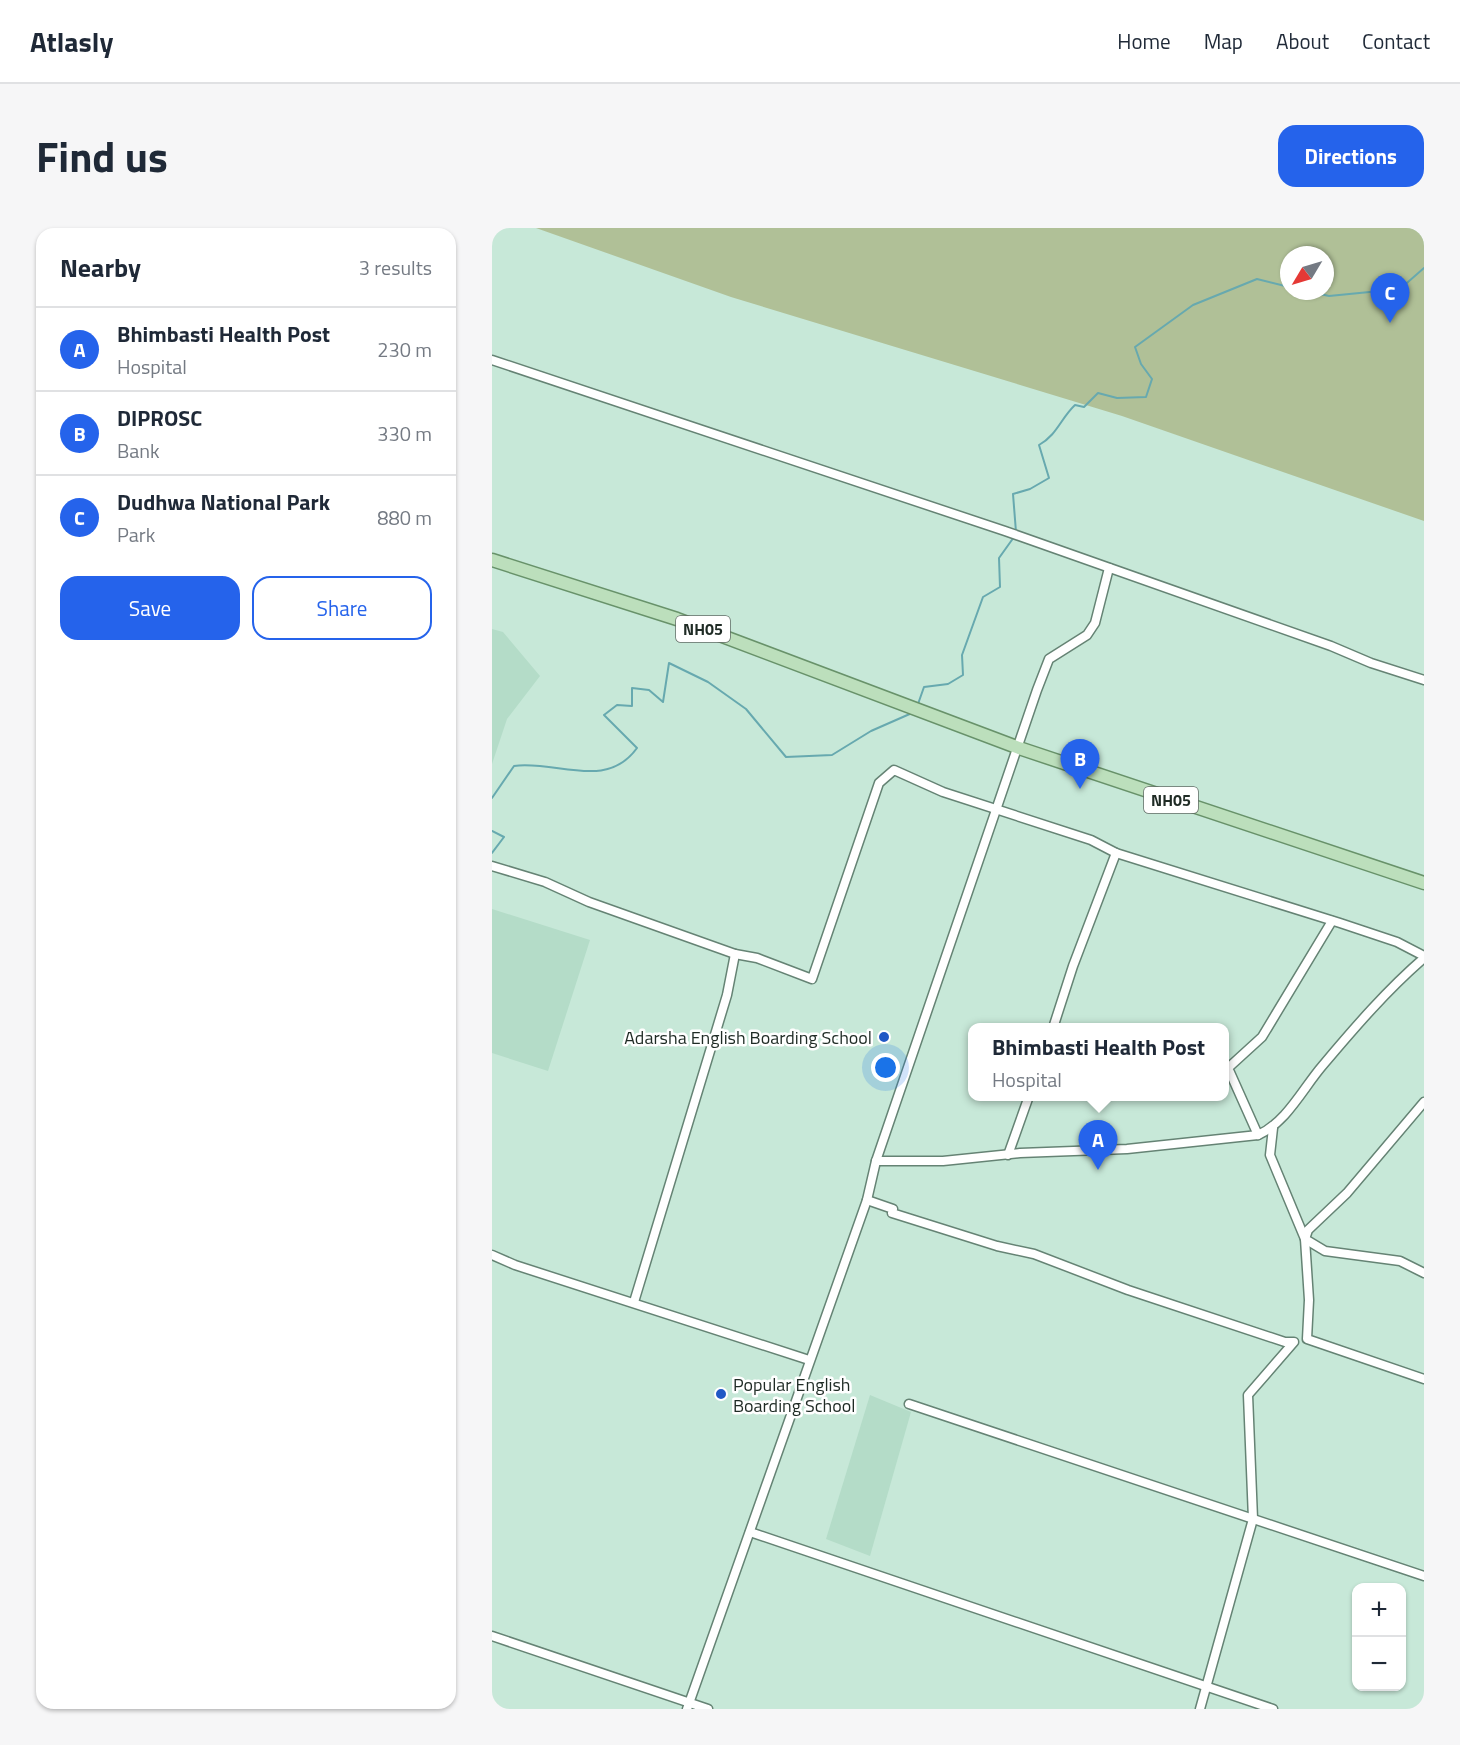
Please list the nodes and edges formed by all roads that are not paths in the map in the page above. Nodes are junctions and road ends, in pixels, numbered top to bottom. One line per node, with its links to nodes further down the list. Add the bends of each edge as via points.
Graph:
1 (492, 360): 3 (street)
2 (492, 560): 5 (main road, NH05, via 677,619)
3 (1109, 568): 4 (street); 5 (street, via 1095,623 1087,635 1049,658)
4 (1424, 680)
5 (1019, 748): 6 (street); 9 (main road, NH05)
6 (996, 810): 7 (street, via 1091,840); 11 (street, via 894,770 879,783 813,979); 21 (street)
7 (1116, 853): 10 (street); 13 (street)
8 (492, 866): 11 (street, via 545,882 589,902)
9 (1424, 883)
10 (1332, 921): 12 (street, via 1396,942); 14 (street, via 1262,1037)
11 (735, 954): 26 (street, via 727,995)
12 (1424, 957): 18 (street, via 1322,1066)
13 (1055, 1023)
14 (1229, 1067)
15 (1229, 1070): 19 (street)
16 (1027, 1101): 20 (street)
17 (1424, 1102): 23 (street, via 1347,1193 1308,1230)
18 (1273, 1128): 19 (street); 23 (street, via 1270,1155)
19 (1258, 1135): 20 (street, via 1127,1149)
20 (1008, 1155): 21 (street, via 943,1161)
21 (876, 1161): 22 (street)
22 (867, 1200): 27 (street); 30 (street, via 893,1209 892,1213 1034,1254 1128,1290 1294,1342 1248,1395)
23 (1305, 1239): 25 (street, via 1325,1251 1400,1261); 28 (street, via 1307,1340)
24 (492, 1255): 26 (street)
25 (1424, 1273)
26 (634, 1302): 27 (street)
27 (809, 1359): 31 (street)
28 (1424, 1379)
29 (909, 1404): 30 (street)
30 (1253, 1520): 32 (street); 34 (street)
31 (750, 1532): 34 (street); 35 (street)
32 (1424, 1576)
33 (492, 1636): 35 (street)
34 (1208, 1687): 37 (street); 38 (street)
35 (688, 1706): 36 (street)
36 (708, 1709)
37 (1200, 1709)
38 (1273, 1709)

